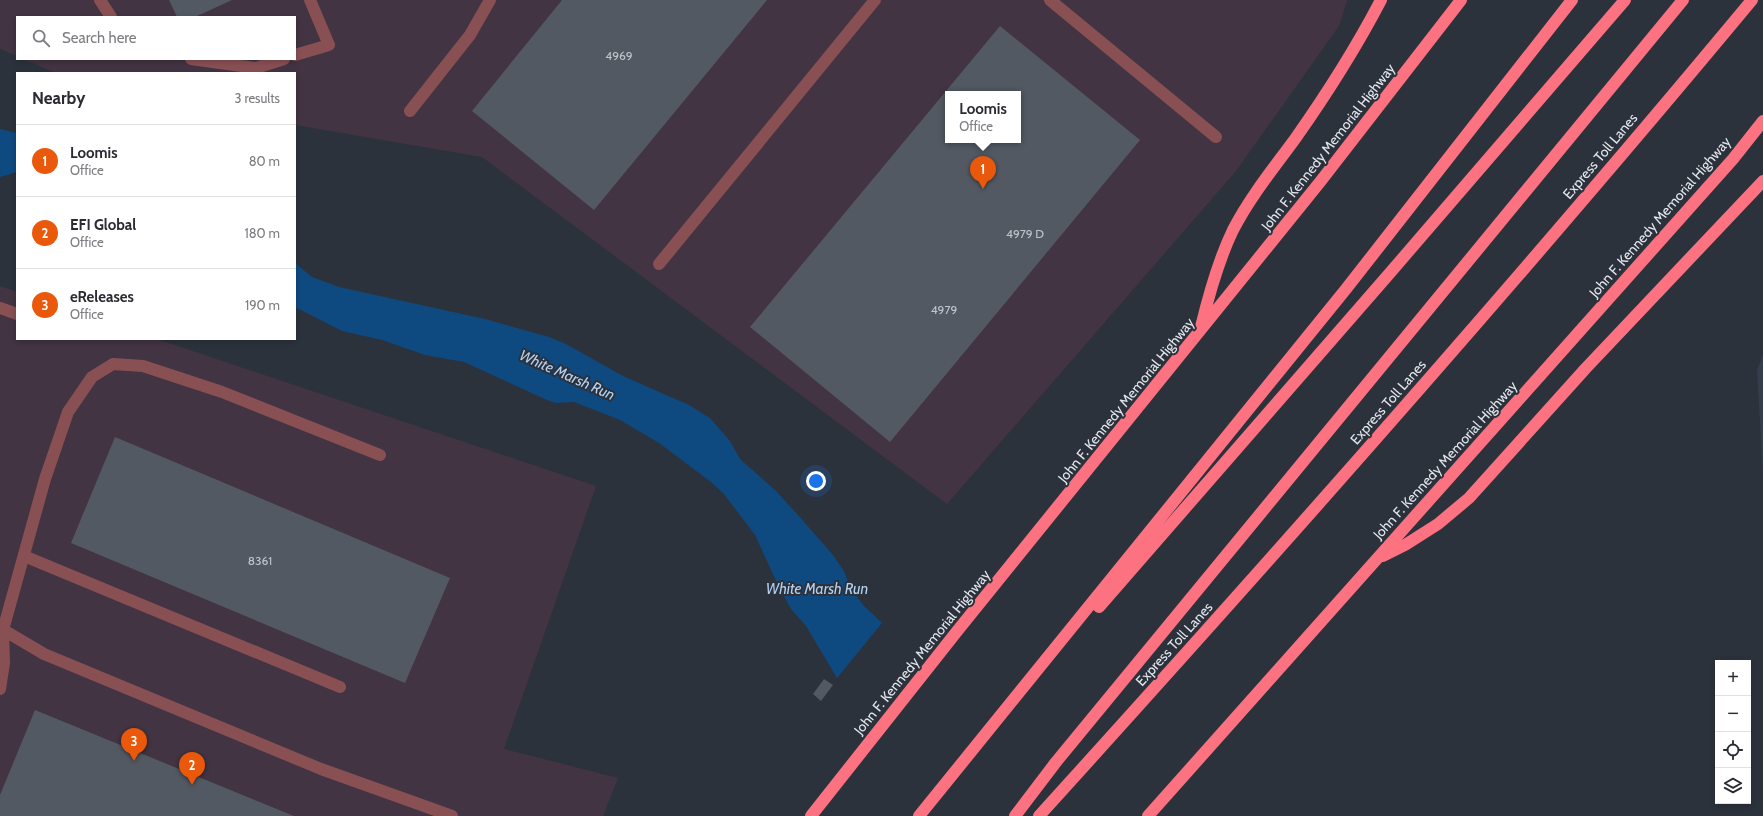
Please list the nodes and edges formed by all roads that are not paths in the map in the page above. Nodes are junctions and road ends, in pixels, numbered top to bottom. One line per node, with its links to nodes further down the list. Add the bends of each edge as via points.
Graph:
1 (100, 0): 12 (lane)
2 (310, 0): 13 (lane, via 329,45)
3 (490, 0): 16 (lane, via 470,35)
4 (875, 0): 20 (lane)
5 (1050, 0): 18 (lane)
6 (1381, 0): 23 (highway, via 1316,107 1243,212 1222,254)
7 (1461, 0): 23 (highway, John F. Kennedy Memorial Highway, via 1315,189)
8 (1572, 0): 30 (highway, via 1346,289)
9 (1625, 0): 30 (highway)
10 (1683, 0): 34 (highway, via 1056,762)
11 (1752, 0): 35 (highway, Express Toll Lanes, via 1381,432 1191,649)
12 (110, 16)
13 (296, 55)
14 (197, 60): 15 (lane, via 256,68)
15 (281, 60)
16 (410, 111)
17 (1763, 121): 26 (highway, John F. Kennedy Memorial Highway, via 1727,165)
18 (1216, 137)
19 (1763, 181): 26 (highway, via 1586,368 1470,498 1438,524)
20 (659, 264)
21 (0, 308): 22 (lane)
22 (16, 314)
23 (1200, 332): 32 (highway, John F. Kennedy Memorial Highway)
24 (380, 455): 25 (lane, via 222,392 143,366 113,364 92,377 68,412 45,479)
25 (24, 556): 27 (lane); 28 (lane)
26 (1376, 560): 36 (highway, John F. Kennedy Memorial Highway)
27 (1, 629): 29 (lane, via 4,663); 31 (lane, via 44,654 313,766)
28 (340, 687)
29 (0, 689)
30 (953, 774): 33 (highway)
31 (452, 816)
32 (811, 816)
33 (919, 816)
34 (1015, 816)
35 (1039, 816)
36 (1148, 816)

